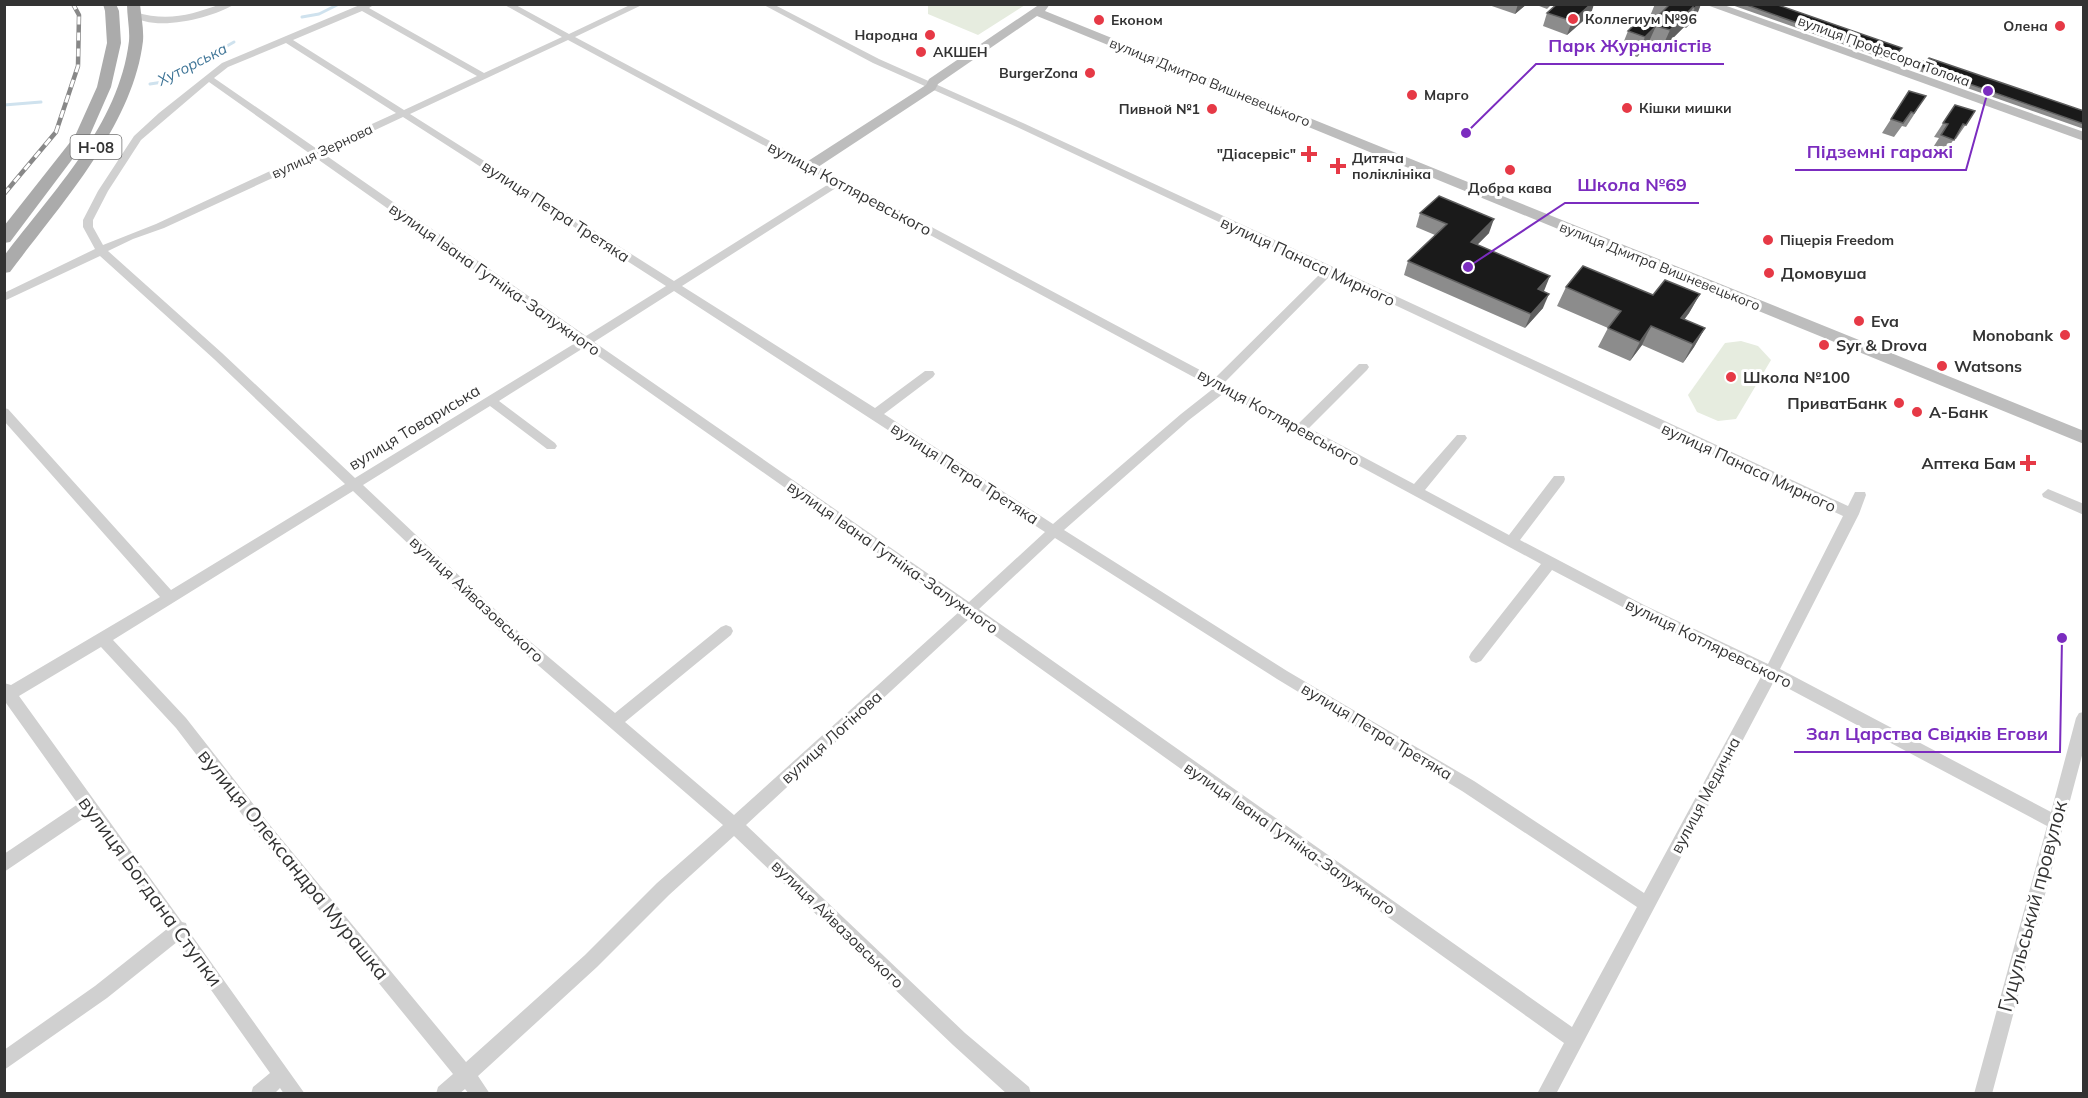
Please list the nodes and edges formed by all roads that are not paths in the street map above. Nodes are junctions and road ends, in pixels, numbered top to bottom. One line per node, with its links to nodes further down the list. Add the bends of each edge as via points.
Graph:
1 (110, 4): 20 (main road, Н-08, via 114,43 104,87 82,137)
2 (507, 4): 10 (street, вулиця Котляревського)
3 (766, 4): 14 (street, вулиця Панаса Мирного)
4 (1709, 4): 16 (street, вулиця Професора Толока)
5 (225, 5): 8 (street, via 168,20 148,20)
6 (367, 6): 11 (street); 12 (street)
7 (634, 6): 10 (street, вулиця Зернова)
8 (134, 10): 22 (main road, Н-08, via 136,40 125,84 104,136)
9 (1048, 11): 14 (street); 14 (street, via 991,44); 35 (street, вулиця Дмитра Вишневецького)
10 (569, 38): 12 (street, вулиця Зернова); 18 (street, вулиця Котляревського)
11 (286, 39): 13 (street, via 225,65); 15 (street, вулиця Петра Третяка)
12 (484, 76): 15 (street, вулиця Зернова)
13 (210, 79): 17 (street, вулиця Івана Гутніка-Залужного); 21 (street, вулиця Айвазовського, via 137,138 103,191 88,220)
14 (940, 82): 18 (street); 23 (street, вулиця Панаса Мирного, via 1020,125)
15 (405, 113): 17 (street, вулиця Зернова); 24 (street, вулиця Петра Третяка)
16 (2084, 137)
17 (317, 153): 21 (street, вулиця Зернова); 26 (street, вулиця Івана Гутніка-Залужного)
18 (810, 166): 19 (street, вулиця Котляревського)
19 (839, 182): 24 (street, вулиця Товариська); 29 (street, вулиця Котляревського)
20 (4, 238)
21 (101, 251): 25 (street, вулиця Зернова); 38 (street, вулиця Айвазовського)
22 (4, 268)
23 (1329, 271): 29 (street, вулиця Логінова); 43 (street, вулиця Панаса Мирного)
24 (672, 286): 26 (street, вулиця Товариська); 32 (street, вулиця Петра Третяка)
25 (4, 298)
26 (585, 342): 30 (street, вулиця Товариська); 48 (street, вулиця Івана Гутніка-Залужного)
27 (1364, 367): 33 (street)
28 (929, 374): 32 (street)
29 (1220, 385): 33 (street, вулиця Котляревського); 44 (street, вулиця Логінова)
30 (490, 400): 36 (street); 38 (street, вулиця Товариська)
31 (4, 412): 47 (street)
32 (875, 414): 44 (street, вулиця Петра Третяка)
33 (1301, 429): 39 (street, вулиця Котляревського)
34 (1461, 438): 39 (street)
35 (2084, 438)
36 (551, 446)
37 (1559, 479): 45 (street)
38 (353, 484): 47 (street, вулиця Товариська); 55 (street, вулиця Айвазовського, via 515,637)
39 (1416, 491): 45 (street, вулиця Котляревського)
40 (2048, 494): 42 (street)
41 (1860, 495): 43 (street, вулиця Медична)
42 (2084, 510)
43 (1852, 514): 52 (street, вулиця Медична)
44 (1054, 531): 48 (street, вулиця Логінова); 60 (street, вулиця Петра Третяка, via 1282,675 1468,786)
45 (1511, 542): 46 (street, вулиця Котляревського)
46 (1550, 562): 51 (street); 52 (street, вулиця Котляревського)
47 (168, 597): 50 (street, вулиця Товариська)
48 (968, 609): 58 (street, вулиця Логінова, via 855,717); 62 (street, вулиця Івана Гутніка-Залужного)
49 (726, 631): 55 (street)
50 (103, 639): 53 (street, вулиця Товариська); 65 (street, вулиця Олександра Мурашка, via 181,723 262,829)
51 (1476, 657)
52 (1771, 672): 57 (street, вулиця Котляревського); 60 (street, вулиця Медична)
53 (6, 693): 56 (street, вулиця Богдана Ступки)
54 (2084, 718): 57 (street, Гуцульський провулок)
55 (615, 722): 58 (street, вулиця Айвазовського)
56 (89, 806): 59 (street); 61 (street, вулиця Богдана Ступки)
57 (2054, 822): 72 (street, Гуцульський провулок)
58 (733, 824): 65 (street, вулиця Логінова, via 591,961); 70 (street, вулиця Айвазовського)
59 (4, 864)
60 (1647, 904): 62 (street, вулиця Медична)
61 (180, 929): 63 (street); 64 (street, вулиця Богдана Ступки)
62 (1574, 1039): 71 (street, вулиця Медична)
63 (4, 1061)
64 (282, 1074): 66 (street); 67 (street, вулиця Богдана Ступки)
65 (465, 1074): 68 (street, вулиця Логінова); 69 (street, вулиця Олександра Мурашка)
66 (260, 1094)
67 (296, 1094)
68 (445, 1094)
69 (482, 1094)
70 (1022, 1094)
71 (1546, 1094)
72 (1983, 1094)

